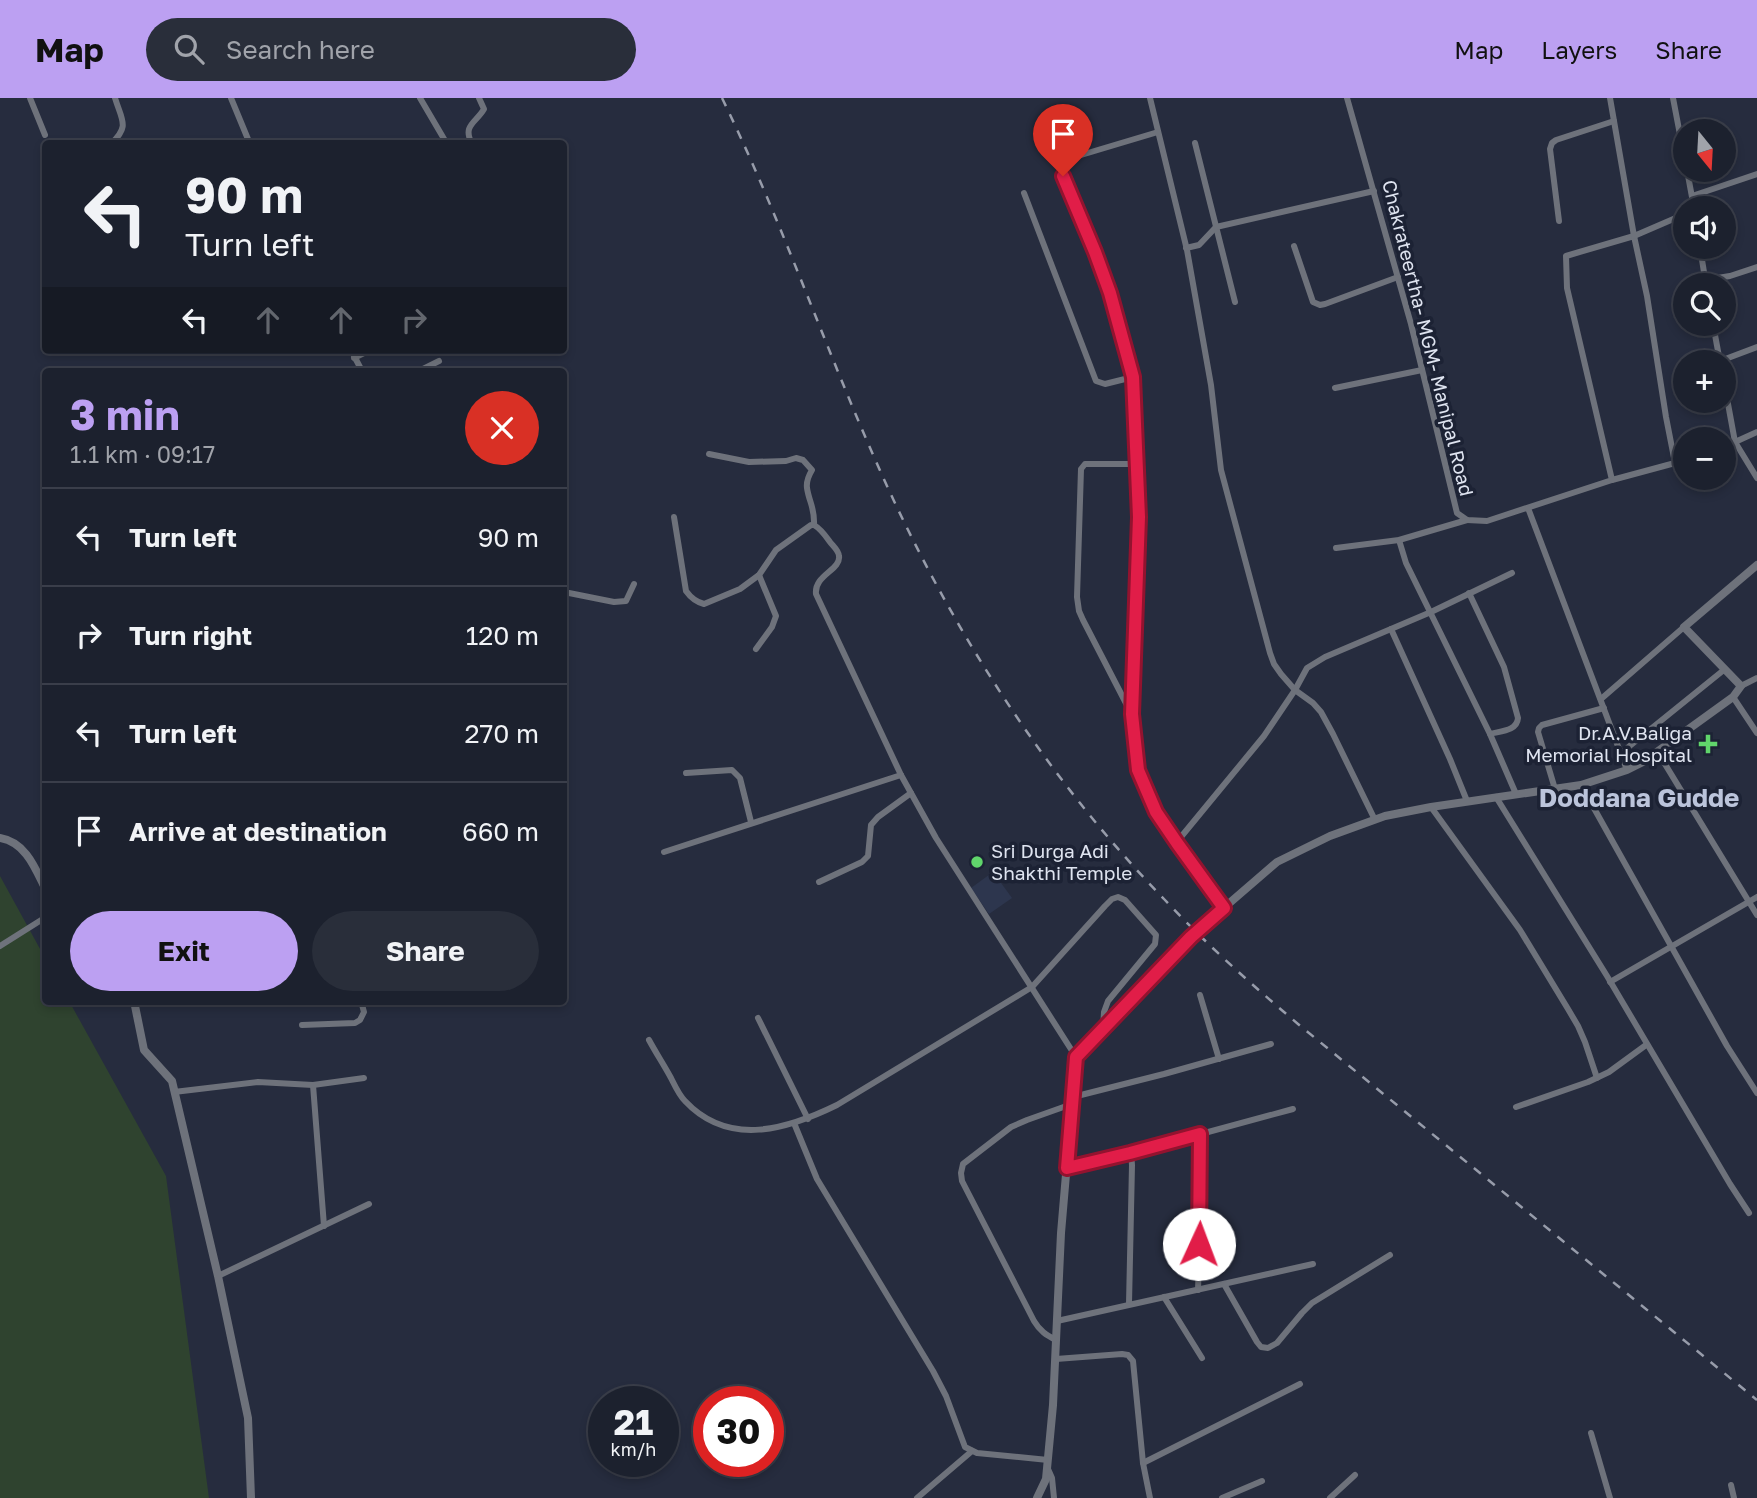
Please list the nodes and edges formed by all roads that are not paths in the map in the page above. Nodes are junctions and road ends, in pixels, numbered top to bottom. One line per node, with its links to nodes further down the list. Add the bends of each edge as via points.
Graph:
1 (30, 98): 13 (street)
2 (115, 98): 14 (street, via 124,127)
3 (231, 98): 15 (street)
4 (419, 98): 16 (street)
5 (480, 98): 17 (street, via 484,109 469,127)
6 (1150, 98): 12 (street)
7 (1348, 98): 21 (street, Chakrateertha- MGM- Manipal Road)
8 (1610, 98): 11 (street)
9 (1673, 98): 10 (street)
10 (1677, 119)
11 (1614, 121): 25 (street, via 1552,143); 27 (street)
12 (1158, 132): 29 (street); 43 (street, via 1071,158 1063,176 1110,293)
13 (45, 135)
14 (115, 140)
15 (248, 140)
16 (445, 140)
17 (470, 140)
18 (1195, 143): 26 (street)
19 (1757, 174): 23 (street)
20 (1689, 182): 23 (street)
21 (1374, 191): 26 (street); 32 (street, Chakrateertha- MGM- Manipal Road)
22 (1024, 192): 43 (street, via 1096,381 1105,384)
23 (1692, 196)
24 (1673, 219): 27 (street)
25 (1559, 221)
26 (1216, 227): 29 (street, via 1199,244); 33 (street)
27 (1634, 236): 48 (street); 53 (street, via 1566,256 1567,288)
28 (1294, 246): 32 (street, via 1313,302 1320,305)
29 (1186, 247): 73 (street, via 1221,470 1274,664)
30 (1757, 267): 31 (street)
31 (1736, 274)
32 (1398, 277): 42 (street, Chakrateertha- MGM- Manipal Road)
33 (1235, 302)
34 (1757, 347): 37 (street)
35 (353, 354): 38 (street)
36 (362, 354): 38 (street)
37 (1736, 356)
38 (355, 358): 40 (street)
39 (439, 361): 41 (street)
40 (360, 368)
41 (425, 368)
42 (1422, 370): 44 (street); 56 (street, Chakrateertha- MGM- Manipal Road, via 1457,513)
43 (1133, 377): 50 (street)
44 (1335, 388)
45 (1757, 432): 46 (street)
46 (1736, 442)
47 (1736, 444): 52 (street)
48 (1673, 453)
49 (709, 454): 57 (street, via 749,462 803,460 811,470 807,488)
50 (1138, 464): 77 (street); 77 (street, via 1086,464 1081,469 1077,597 1083,620)
51 (1673, 464): 53 (street, Chakrateertha- MGM- Manipal Road)
52 (1757, 478)
53 (1612, 480): 54 (street, Chakrateertha- MGM- Manipal Road)
54 (1528, 508): 56 (street, Chakrateertha- MGM- Manipal Road, via 1487,521); 75 (street)
55 (674, 517): 62 (street, via 686,591 698,603 740,589)
56 (1466, 520): 58 (street)
57 (814, 525): 62 (street, via 776,550); 84 (street, via 840,558 815,587 816,594)
58 (1399, 540): 59 (street); 66 (street)
59 (1336, 548)
60 (1757, 565): 67 (street)
61 (1512, 572): 65 (street)
62 (759, 575): 69 (street, via 776,616)
63 (634, 584): 64 (street, via 626,601)
64 (567, 593)
65 (1469, 593): 66 (street); 79 (street, via 1504,667 1518,718 1514,728)
66 (1431, 612): 68 (street); 79 (street)
67 (1684, 627): 70 (street); 75 (street)
68 (1391, 629): 73 (street, via 1307,668); 90 (street)
69 (756, 649)
70 (1724, 669): 72 (street); 81 (street)
71 (1757, 678): 72 (street)
72 (1741, 686): 74 (street)
73 (1295, 690): 92 (street, via 1321,712); 95 (street, via 1264,736)
74 (1733, 697): 78 (street); 80 (street)
75 (1601, 699): 76 (street)
76 (1604, 708): 81 (street); 86 (street, via 1539,728)
77 (1132, 714): 95 (street, via 1138,770 1156,812)
78 (1757, 733)
79 (1490, 734): 88 (street)
80 (1657, 751): 82 (street); 100 (street)
81 (1621, 753): 82 (street)
82 (1627, 770): 85 (street)
83 (686, 773): 93 (street, via 732,769 740,778)
84 (901, 775): 87 (street); 93 (street)
85 (1581, 785): 86 (street); 105 (street)
86 (1555, 789): 88 (street)
87 (911, 793): 98 (street, via 871,825 868,856 862,862); 107 (street)
88 (1516, 794): 89 (street)
89 (1496, 797): 90 (street); 106 (street)
90 (1466, 802): 91 (street)
91 (1431, 807): 92 (street); 120 (street, via 1520,930 1568,1009)
92 (1375, 820): 101 (street, via 1277,862)
93 (751, 822): 96 (street)
94 (0, 838): 97 (street, via 32,860)
95 (1177, 843): 101 (street)
96 (664, 852)
97 (42, 882)
98 (819, 882)
99 (1757, 897): 100 (street)
100 (1749, 902): 102 (street); 105 (street)
101 (1224, 908): 113 (street, bridge)
102 (1757, 915)
103 (42, 920): 104 (street)
104 (0, 946)
105 (1670, 947): 106 (street); 123 (street)
106 (1610, 982): 116 (street)
107 (1032, 987): 113 (street, via 1112,899 1125,900 1156,935 1155,944 1108,1001); 117 (street); 127 (street)
108 (1200, 995): 118 (street)
109 (135, 1005): 122 (street, via 144,1050 172,1081)
110 (362, 1005): 112 (street, via 364,1012 355,1023)
111 (758, 1018): 127 (street)
112 (302, 1025)
113 (1104, 1029): 117 (street)
114 (649, 1040): 128 (street, via 683,1099 713,1122 740,1130)
115 (1270, 1044): 118 (street)
116 (1646, 1045): 120 (street); 133 (street)
117 (1076, 1057): 124 (street)
118 (1219, 1059): 124 (street)
119 (364, 1078): 121 (street)
120 (1597, 1078): 125 (street)
121 (313, 1085): 122 (street, via 258,1082); 134 (street)
122 (174, 1093): 137 (street)
123 (1757, 1093)
124 (1073, 1101): 131 (street); 143 (street, via 1011,1127 963,1164 961,1173 1034,1321)
125 (1516, 1107)
126 (1293, 1110): 129 (street)
127 (808, 1119): 128 (street)
128 (794, 1123): 148 (street, via 817,1179 933,1371 965,1447)
129 (1200, 1134): 130 (street); 139 (street)
130 (1130, 1153): 131 (street); 141 (street)
131 (1067, 1168): 142 (street)
132 (369, 1204): 134 (street)
133 (1749, 1213)
134 (324, 1226): 137 (street)
135 (1390, 1255): 138 (street, via 1312,1303 1268,1348 1256,1342)
136 (1313, 1264): 138 (street)
137 (218, 1276): 154 (street, via 248,1418)
138 (1224, 1284): 139 (street)
139 (1198, 1290): 140 (street)
140 (1164, 1297): 141 (street); 144 (street)
141 (1129, 1304): 142 (street)
142 (1057, 1321): 143 (street)
143 (1056, 1340): 145 (street)
144 (1202, 1358)
145 (1056, 1359): 149 (street); 150 (street, via 1122,1354 1133,1361)
146 (1300, 1384): 150 (street)
147 (1591, 1433): 161 (street)
148 (972, 1451): 149 (street); 155 (street)
149 (1047, 1464): 156 (street); 157 (street)
150 (1143, 1464): 158 (street)
151 (1355, 1475): 160 (street)
152 (1262, 1481): 159 (street)
153 (1731, 1485): 162 (street)
154 (251, 1498)
155 (917, 1498)
156 (1037, 1498)
157 (1054, 1498)
158 (1150, 1498)
159 (1222, 1498)
160 (1330, 1498)
161 (1610, 1498)
162 (1734, 1498)

